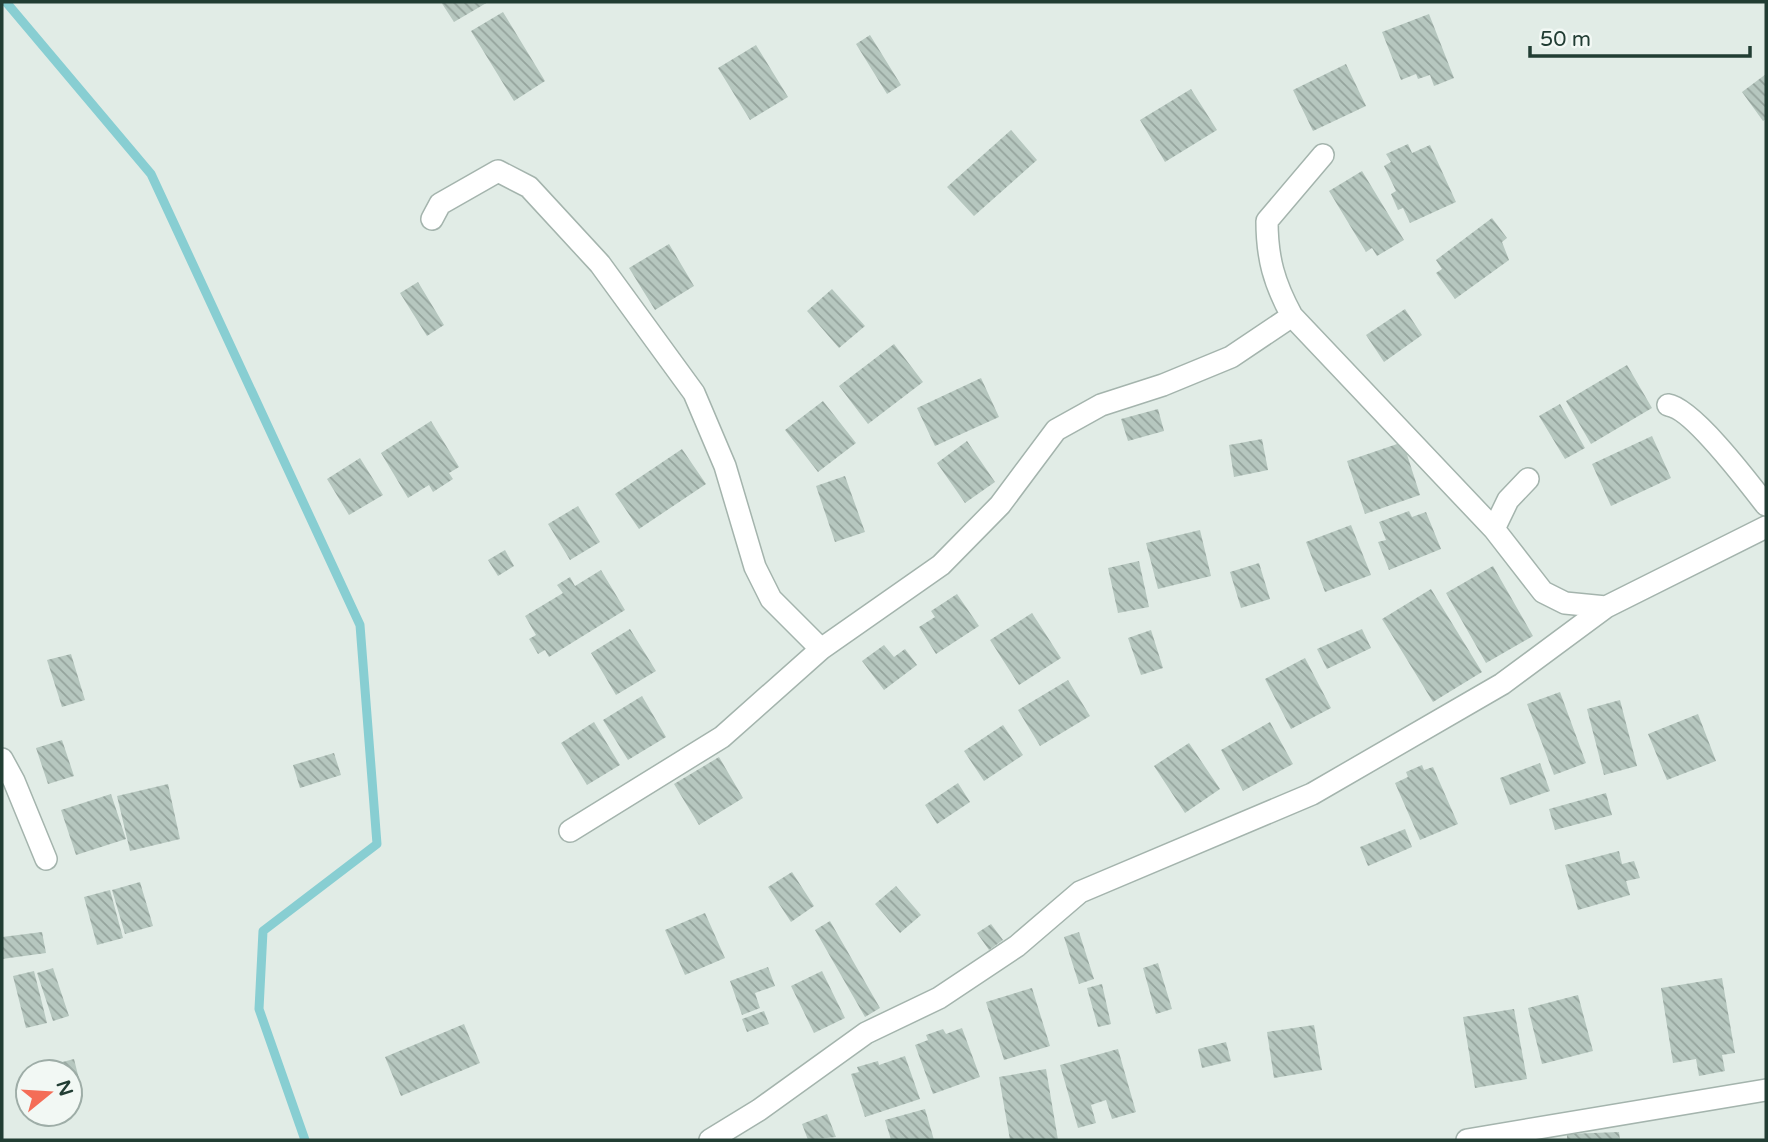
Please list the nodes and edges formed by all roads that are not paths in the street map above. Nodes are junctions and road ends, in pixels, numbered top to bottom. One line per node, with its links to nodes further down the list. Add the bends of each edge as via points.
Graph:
1 (1323, 155): 3 (street, via 1267,221 1267,253 1274,284)
2 (432, 219): 10 (street, via 440,204 498,171 529,187 600,264 694,393 725,466 742,532 771,599)
3 (1292, 316): 8 (street); 10 (street, via 1230,357 1101,405 1056,430 1000,505 941,565)
4 (1668, 405): 6 (street, via 1677,406 1704,431)
5 (1528, 479): 8 (street, via 1508,500)
6 (1766, 505)
7 (1766, 527): 9 (street)
8 (1494, 528): 9 (street, via 1543,592 1564,603)
9 (1606, 607): 15 (street, via 1502,684 1312,794 1080,892 1017,946 939,998 866,1033)
10 (821, 649): 12 (street, via 722,737)
11 (2, 760): 13 (street)
12 (570, 831)
13 (46, 859)
14 (1766, 1090): 16 (street)
15 (710, 1140)
16 (1468, 1140)

